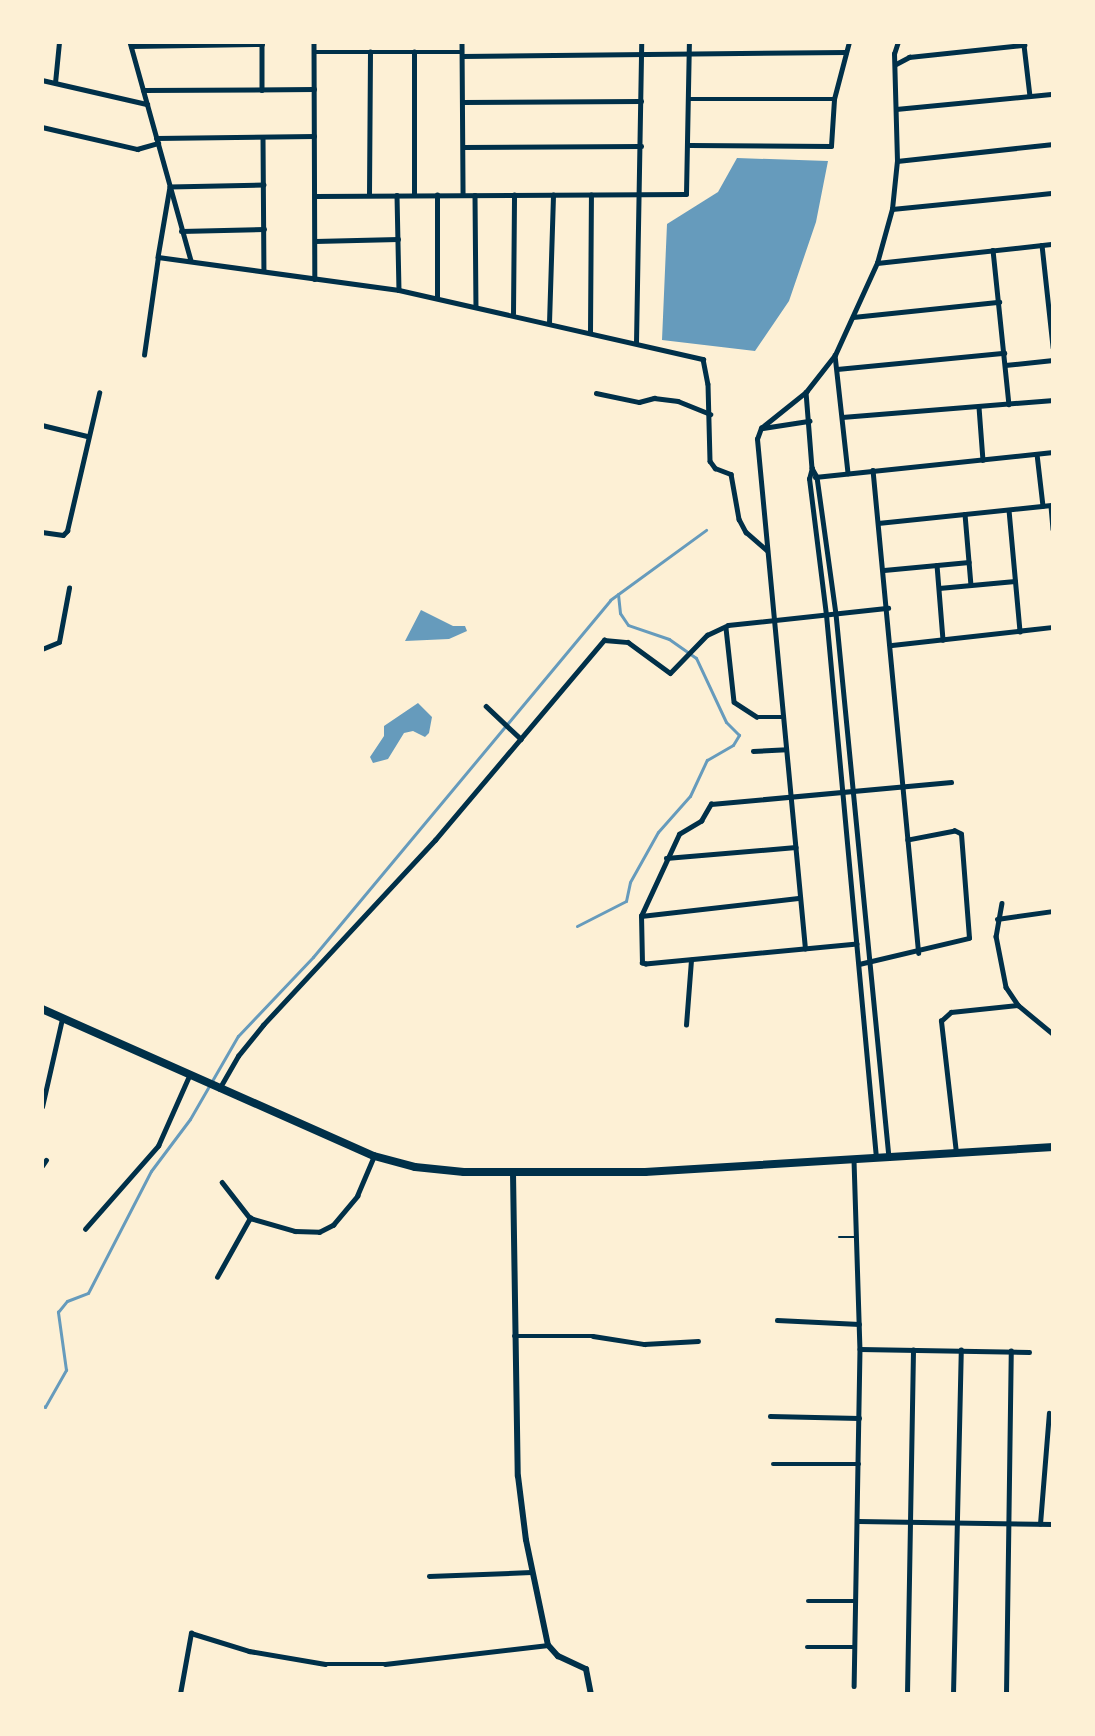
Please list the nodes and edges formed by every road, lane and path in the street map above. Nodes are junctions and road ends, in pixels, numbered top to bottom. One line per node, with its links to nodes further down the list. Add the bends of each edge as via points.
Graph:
1 (59, 42): 20 (street)
2 (314, 42): 11 (street)
3 (462, 42): 15 (street)
4 (641, 42): 16 (street)
5 (689, 42): 17 (street)
6 (849, 42): 14 (street)
7 (898, 42): 18 (street)
8 (262, 43): 9 (street); 23 (street)
9 (130, 44): 22 (street)
10 (1024, 44): 18 (street, via 909,57 900,59); 25 (street)
11 (314, 52): 12 (street); 21 (street)
12 (370, 52): 13 (street); 44 (street)
13 (414, 52): 15 (street); 46 (street)
14 (846, 52): 17 (street); 27 (street)
15 (462, 54): 16 (street); 29 (street)
16 (641, 55): 17 (street); 28 (street)
17 (689, 55): 26 (street)
18 (895, 67): 31 (street)
19 (42, 80): 20 (street)
20 (55, 83): 30 (street)
21 (314, 89): 23 (street); 33 (street)
22 (143, 90): 23 (street); 30 (street)
23 (262, 90)
24 (1053, 94): 25 (street)
25 (1030, 96): 31 (street)
26 (689, 99): 27 (street); 37 (street)
27 (834, 99): 37 (street, via 832,140 827,148)
28 (641, 101): 29 (street); 38 (street)
29 (462, 102): 39 (street)
30 (147, 104): 35 (street)
31 (896, 109): 40 (street)
32 (42, 127): 35 (street, via 137,149)
33 (314, 136): 34 (street); 54 (street)
34 (263, 137): 35 (street); 41 (street)
35 (157, 140): 42 (street)
36 (1053, 144): 40 (street)
37 (690, 145): 53 (street, via 688,192)
38 (641, 146): 39 (street); 53 (street)
39 (463, 147): 48 (street)
40 (897, 161): 55 (street)
41 (264, 185): 42 (street); 56 (street)
42 (170, 186): 57 (street); 63 (street)
43 (1053, 193): 55 (street)
44 (369, 195): 45 (street); 54 (street)
45 (397, 195): 46 (street); 58 (street)
46 (414, 195): 47 (street)
47 (437, 195): 48 (street); 69 (street)
48 (463, 195): 49 (street)
49 (475, 195): 50 (street); 71 (street)
50 (514, 195): 51 (street); 72 (street)
51 (553, 195): 52 (street); 74 (street)
52 (591, 195): 53 (street); 75 (street)
53 (641, 195): 76 (street)
54 (315, 196): 59 (street)
55 (892, 209): 65 (street)
56 (264, 229): 57 (street); 66 (street)
57 (181, 231): 64 (street)
58 (398, 239): 59 (street); 68 (street)
59 (315, 240): 67 (street)
60 (1053, 244): 61 (street)
61 (1042, 245): 62 (street); 77 (street)
62 (993, 250): 65 (street); 70 (street)
63 (158, 257): 64 (street); 80 (street)
64 (191, 260): 66 (street)
65 (877, 263): 73 (street)
66 (264, 271): 67 (street)
67 (315, 279): 68 (street)
68 (399, 290): 69 (street)
69 (437, 298): 71 (street)
70 (999, 302): 73 (street); 78 (street)
71 (476, 306): 72 (street)
72 (513, 314): 74 (street)
73 (853, 317): 79 (street)
74 (549, 322): 75 (street)
75 (590, 332): 76 (street)
76 (636, 343): 90 (street, via 705,361)
77 (1053, 347)
78 (1004, 353): 82 (street); 83 (street)
79 (835, 355): 83 (street); 84 (street)
80 (144, 356)
81 (1053, 360): 82 (street)
82 (1005, 365): 88 (street)
83 (837, 369): 91 (street)
84 (806, 392): 92 (street); 94 (street)
85 (99, 393): 95 (street)
86 (596, 393): 90 (street, via 639,402 654,398 678,401)
87 (1053, 400): 88 (street)
88 (1009, 404): 89 (street)
89 (979, 407): 91 (street); 98 (street)
90 (710, 414): 111 (street, via 710,461 714,468 731,474 739,519 746,532)
91 (842, 417): 101 (street)
92 (809, 422): 94 (street); 99 (street)
93 (42, 425): 95 (street)
94 (761, 428): 111 (street, via 757,439)
95 (87, 436): 110 (street, via 66,533)
96 (1053, 453): 97 (street)
97 (1037, 454): 98 (street); 105 (street)
98 (983, 460): 100 (street)
99 (812, 468): 102 (street); 103 (street)
100 (873, 470): 101 (street); 108 (street)
101 (848, 473): 102 (street)
102 (817, 477): 103 (street); 120 (street)
103 (809, 478): 121 (street)
104 (1052, 505): 105 (street); 109 (street)
105 (1043, 506): 106 (street)
106 (1008, 510): 107 (street); 115 (street)
107 (965, 514): 108 (street); 112 (street)
108 (878, 523): 114 (street)
109 (1053, 530)
110 (42, 532)
111 (767, 550): 122 (street)
112 (969, 562): 113 (street); 116 (street)
113 (937, 565): 114 (street); 118 (street)
114 (884, 570): 119 (street)
115 (1015, 581): 116 (street); 125 (street)
116 (971, 585): 118 (street)
117 (69, 588): 128 (street, via 59,642)
118 (939, 588): 126 (street)
119 (888, 608): 120 (street); 127 (street)
120 (836, 614): 121 (street); 136 (street)
121 (826, 615): 122 (street); 137 (street)
122 (774, 620): 124 (street); 130 (street)
123 (1053, 627): 125 (street)
124 (726, 628): 130 (street, via 734,702 755,717); 131 (street, via 707,635 670,673 628,642 604,640)
125 (1020, 632): 126 (street)
126 (944, 640): 127 (street)
127 (892, 645): 135 (street)
128 (42, 649)
129 (486, 706): 131 (street)
130 (783, 717): 132 (street)
131 (521, 739): 159 (street, via 386,896 263,1025)
132 (786, 749): 133 (street); 138 (street)
133 (753, 752)
134 (951, 782): 135 (street)
135 (903, 786): 136 (street); 139 (street)
136 (853, 791): 137 (street); 151 (street)
137 (842, 792): 138 (street); 147 (street)
138 (791, 796): 140 (street); 141 (street, via 711,804 701,820 679,834)
139 (908, 840): 149 (street); 149 (street, via 954,831 961,834 969,938)
140 (796, 847): 141 (street); 142 (street)
141 (666, 858): 145 (street)
142 (800, 898): 145 (street); 148 (street)
143 (1002, 903): 146 (street)
144 (1053, 911): 146 (street)
145 (641, 916): 150 (street, via 642,963)
146 (997, 919): 153 (street, via 1005,981)
147 (857, 944): 148 (street); 152 (street)
148 (805, 949): 150 (street)
149 (919, 953): 151 (street)
150 (691, 960): 156 (street)
151 (871, 963): 152 (street); 164 (street)
152 (859, 964): 165 (street)
153 (1018, 1005): 157 (street); 162 (street, via 951,1012 941,1021)
154 (42, 1009): 155 (main road)
155 (62, 1019): 158 (main road); 160 (street)
156 (686, 1025)
157 (1053, 1034)
158 (190, 1077): 159 (main road); 172 (street, via 158,1146)
159 (216, 1088): 163 (main road)
160 (42, 1107)
161 (1053, 1147): 162 (main road)
162 (956, 1153): 164 (main road)
163 (374, 1156): 169 (main road, via 415,1167); 171 (street, via 357,1196 333,1225 319,1232 295,1231)
164 (889, 1157): 165 (main road)
165 (876, 1158): 167 (main road)
166 (46, 1160): 168 (street)
167 (854, 1160): 169 (main road, via 645,1172); 174 (street)
168 (42, 1166)
169 (513, 1173): 178 (street)
170 (222, 1182): 171 (street)
171 (250, 1218): 175 (street)
172 (85, 1229)
173 (839, 1237): 174 (lane)
174 (856, 1237): 177 (street)
175 (217, 1277)
176 (777, 1320): 177 (street)
177 (859, 1324): 180 (street)
178 (514, 1336): 179 (street, via 593,1336 644,1344); 196 (street, via 518,1476)
179 (698, 1341)
180 (860, 1349): 181 (street); 187 (street)
181 (913, 1350): 182 (street); 191 (street)
182 (961, 1350): 183 (street); 192 (street)
183 (1011, 1351): 184 (street); 193 (street)
184 (1029, 1352)
185 (1049, 1413): 194 (street)
186 (770, 1416): 187 (street)
187 (859, 1418): 189 (street)
188 (773, 1464): 189 (street)
189 (859, 1464): 190 (street)
190 (858, 1521): 191 (street); 199 (street)
191 (910, 1522): 192 (street); 206 (street)
192 (959, 1523): 193 (street); 207 (street)
193 (1008, 1523): 194 (street); 208 (street)
194 (1040, 1524): 195 (street)
195 (1053, 1524)
196 (531, 1572): 197 (street); 200 (street)
197 (429, 1576)
198 (808, 1601): 199 (street)
199 (856, 1601): 202 (street)
200 (548, 1645): 204 (street, via 385,1664 325,1664 249,1651 191,1633); 205 (street, via 558,1656 586,1669)
201 (807, 1647): 202 (street)
202 (855, 1647): 203 (street)
203 (854, 1686)
204 (180, 1694)
205 (591, 1694)
206 (907, 1694)
207 (953, 1694)
208 (1006, 1694)

